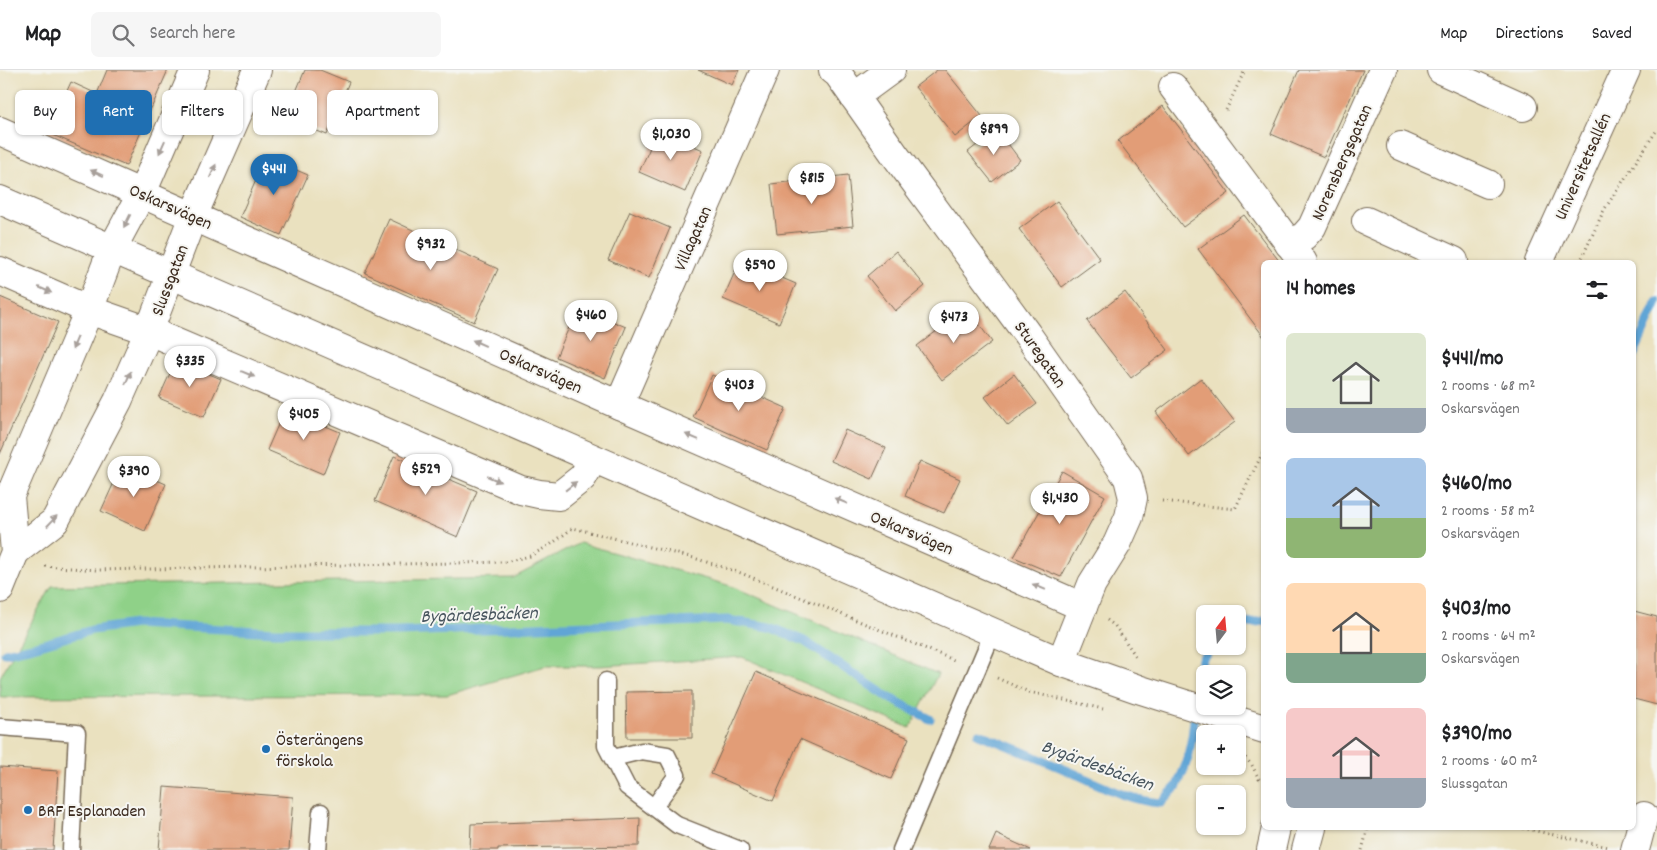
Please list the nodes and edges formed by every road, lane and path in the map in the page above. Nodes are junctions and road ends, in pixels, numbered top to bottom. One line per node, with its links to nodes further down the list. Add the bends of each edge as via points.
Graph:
1 (195, 70): 18 (street, one-way to 18)
2 (257, 70): 20 (street, Slussgatan, one-way to 2)
3 (765, 70): 31 (street, Villagatan)
4 (833, 70): 11 (street, Sturegatan)
5 (891, 70): 11 (street)
6 (1244, 70): 15 (path)
7 (1382, 70): 23 (street, Norensbergsgatan, via 1312,228)
8 (1441, 70): 12 (street)
9 (1626, 70): 25 (street, Universitetsallén)
10 (1173, 87): 15 (street, Norensbergsgatan)
11 (854, 97): 34 (street, Sturegatan, via 1128,478)
12 (1523, 107)
13 (1657, 130): 26 (path, via 1604,210)
14 (0, 131): 18 (street, Oskarsvägen, one-way to 14)
15 (1212, 140): 23 (street, Norensbergsgatan)
16 (1402, 146): 17 (street)
17 (1488, 184)
18 (142, 193): 20 (street, Oskarsvägen); 22 (street, one-way to 22)
19 (0, 200): 22 (street)
20 (193, 216): 28 (street, Slussgatan); 31 (street, Oskarsvägen, one-way to 20)
21 (1366, 222): 24 (street)
22 (112, 249): 28 (street); 29 (street)
23 (1296, 253)
24 (1452, 260)
25 (1540, 260)
26 (1581, 260)
27 (0, 270): 29 (street, one-way to 29)
28 (170, 275): 30 (street, Slussgatan); 33 (street)
29 (89, 310): 30 (street); 35 (street, one-way to 35, via 10,496)
30 (149, 331): 33 (street, one-way to 33, via 521,490 559,496 583,477); 35 (street, Slussgatan, one-way to 30, via 55,521 118,402)
31 (618, 405): 37 (street, Oskarsvägen, one-way to 31)
32 (1261, 456): 34 (path, via 1235,509)
33 (593, 458): 38 (street)
34 (1133, 498): 37 (street, via 1130,517 1118,544 1092,584)
35 (13, 558): 36 (street); 39 (path, via 96,570 505,562 530,556 573,528 741,573)
36 (0, 589)
37 (1083, 607): 40 (street)
38 (993, 632): 40 (street); 62 (lane)
39 (956, 661)
40 (1061, 662): 45 (street)
41 (994, 677): 43 (path, via 1029,692)
42 (606, 681): 46 (lane, via 606,746)
43 (1111, 711)
44 (0, 727): 59 (lane, via 77,733)
45 (1261, 728)
46 (613, 758): 49 (lane, via 627,787); 49 (lane, via 642,751 667,755 677,775)
47 (1246, 758): 48 (path)
48 (1261, 779)
49 (654, 808): 61 (lane, via 677,825)
50 (321, 812): 60 (lane)
51 (1645, 816): 56 (street)
52 (1276, 830): 63 (street)
53 (1311, 830): 64 (street)
54 (1367, 830): 65 (path)
55 (1533, 830): 58 (path)
56 (1636, 830)
57 (1636, 830): 58 (street)
58 (1623, 849)
59 (71, 850)
60 (318, 850)
61 (740, 850)
62 (901, 850)
63 (1271, 850)
64 (1306, 850)
65 (1362, 850)

